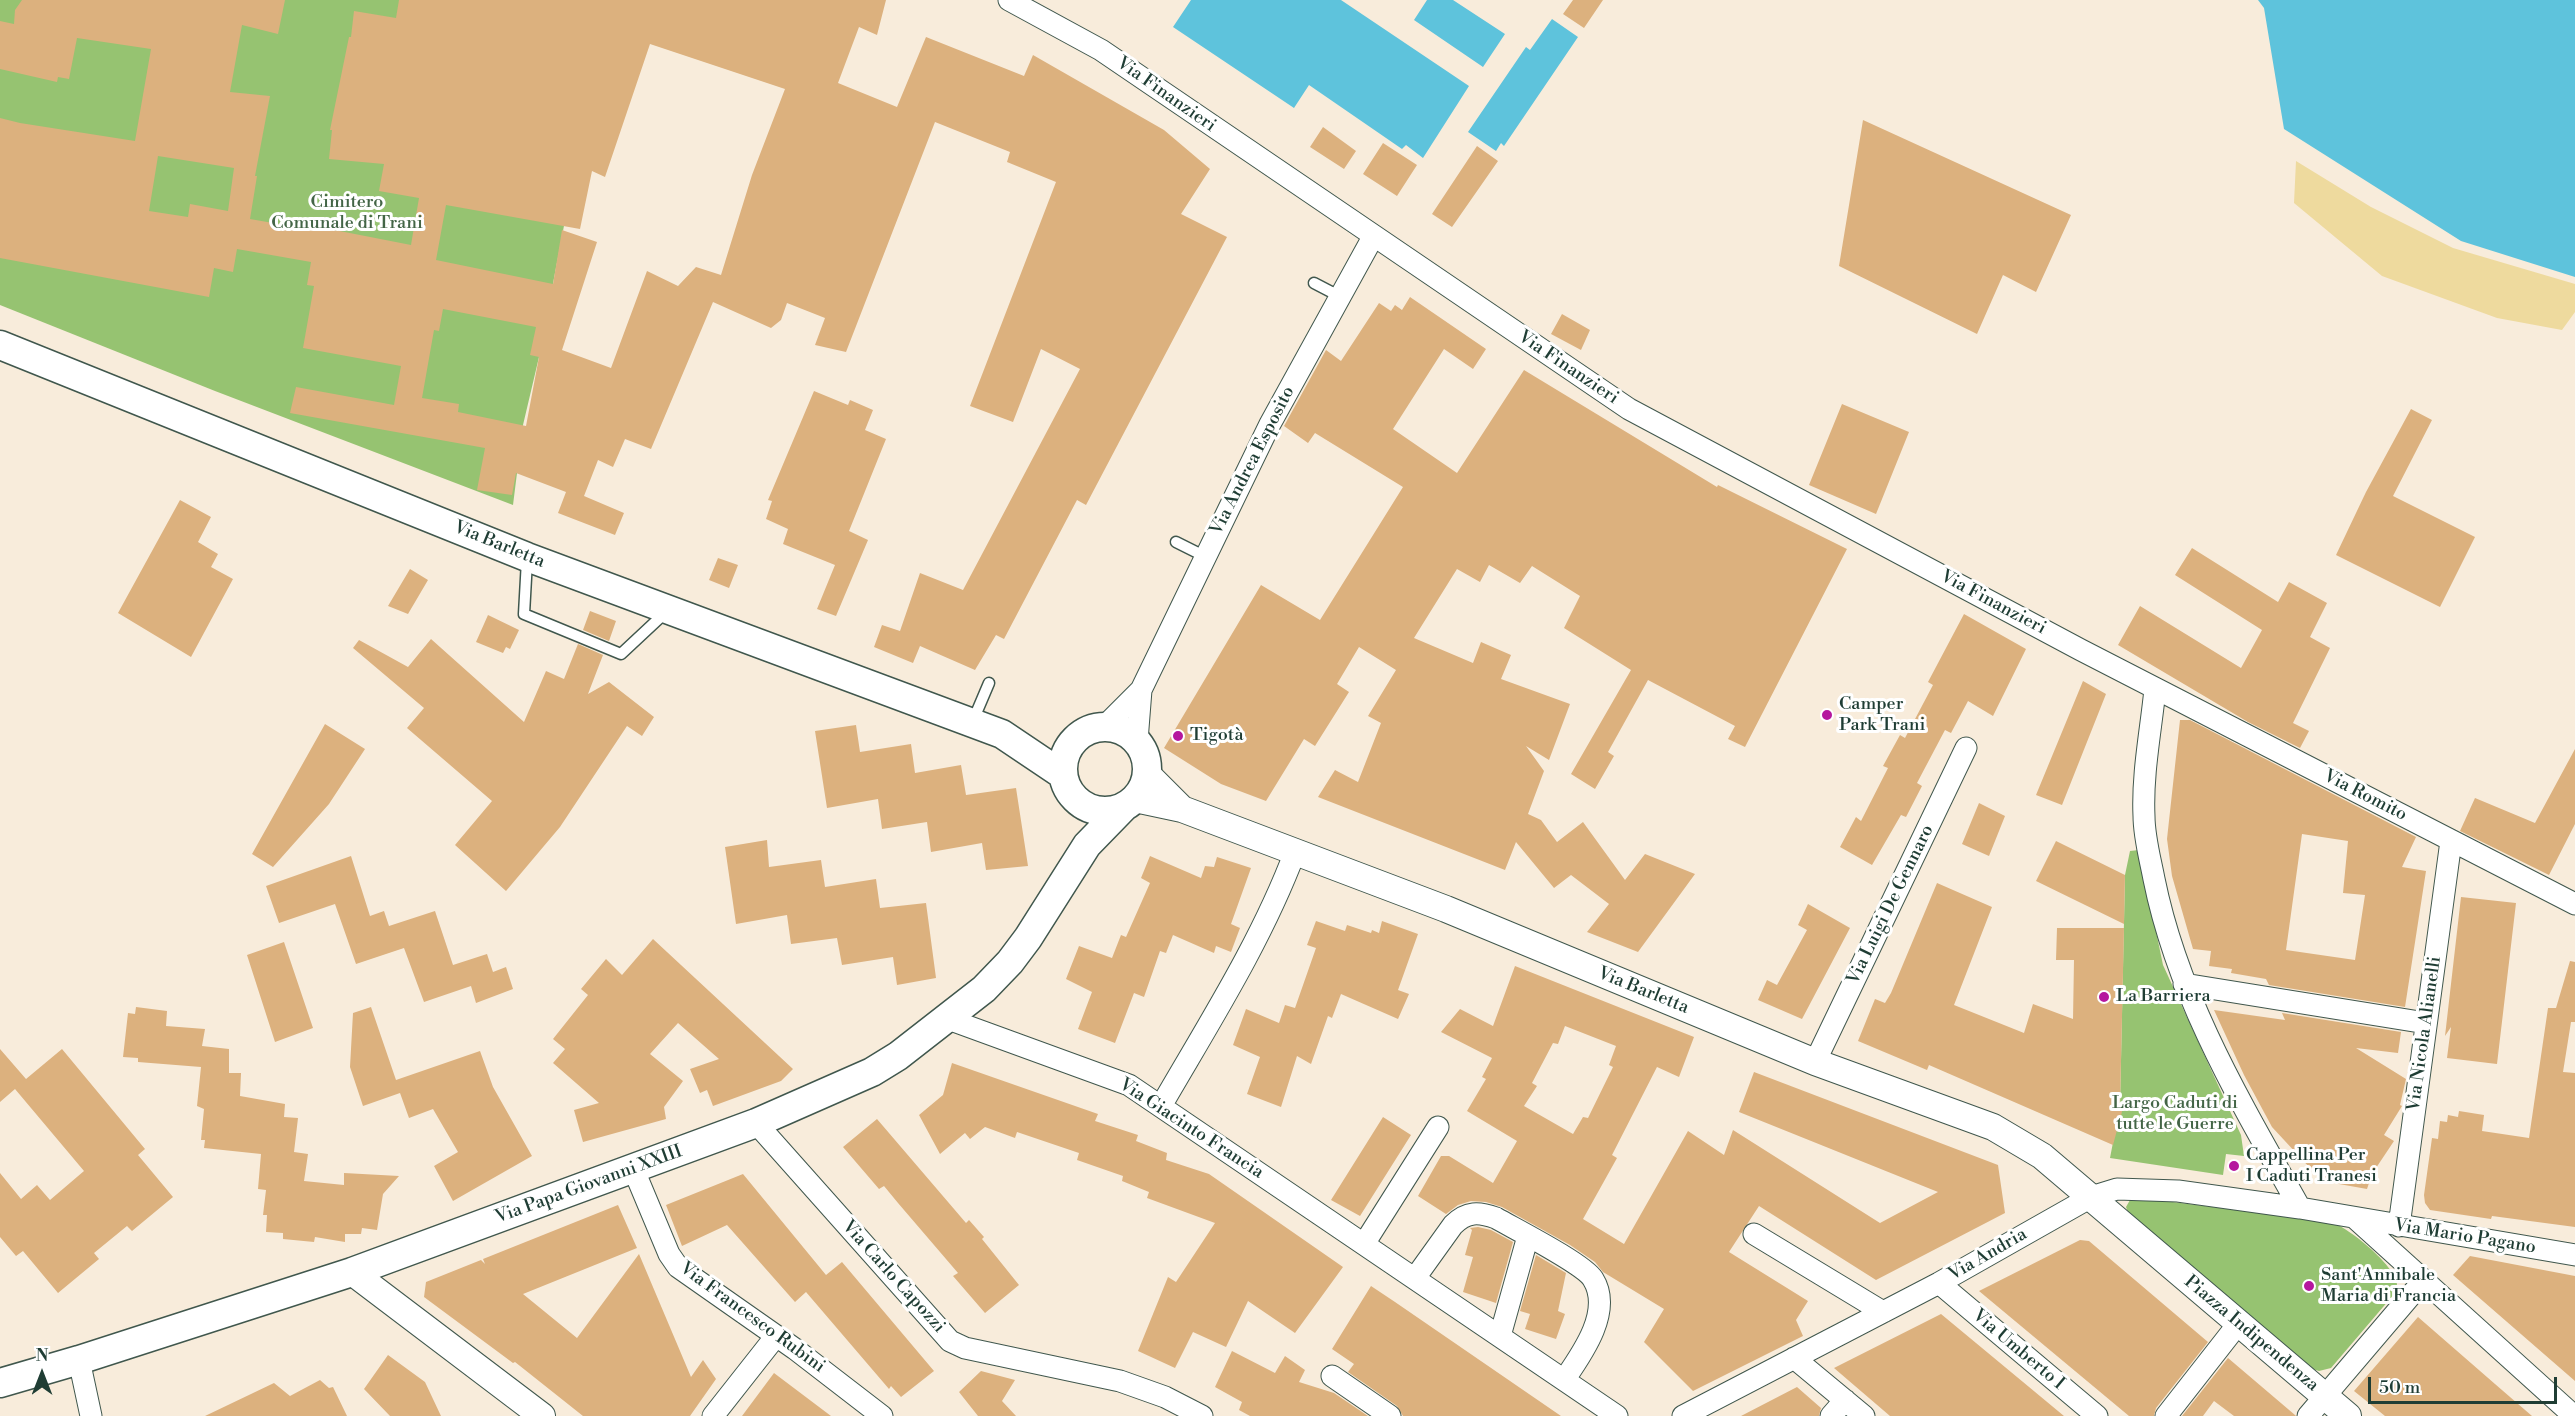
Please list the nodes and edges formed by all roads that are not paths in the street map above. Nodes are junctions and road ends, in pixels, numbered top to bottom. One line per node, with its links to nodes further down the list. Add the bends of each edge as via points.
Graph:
1 (1009, 0): 2 (street, Via Finanzieri, via 1101,50)
2 (1373, 237): 4 (street, Via Andrea Esposito); 11 (street, Via Finanzieri, via 1629,409)
3 (1314, 283): 4 (lane)
4 (1339, 296): 8 (street, Via Andrea Esposito, via 1270,424)
5 (0, 345): 7 (main road, Via Barletta)
6 (1176, 542): 8 (lane)
7 (527, 557): 9 (main road, Via Barletta); 9 (lane, via 524,614 621,654)
8 (1206, 557): 12 (street, Via Andrea Esposito)
9 (668, 609): 13 (main road, Via Barletta)
10 (989, 683): 13 (lane)
11 (2155, 689): 22 (street, Via Romito); 26 (street, via 2144,794 2145,827 2161,914)
12 (1141, 690): 14 (street, Via Andrea Esposito); 17 (street, Via Andrea Esposito)
13 (972, 723): 15 (main road, Via Barletta)
14 (1105, 726): 16 (main road); 17 (main road, via 1122,730)
15 (1002, 734): 16 (main road, Via Barletta); 19 (main road, Via Barletta)
16 (1073, 741): 19 (main road, via 1066,752)
17 (1137, 741): 20 (main road, via 1148,762)
18 (1966, 748): 29 (street, Via Luigi De Gennaro)
19 (1063, 775): 21 (main road, Via Barletta, via 1071,793)
20 (1136, 794): 21 (main road, Via Barletta, via 1112,811); 23 (main road, Via Papa Giovanni XXIII); 24 (street, Via Barletta)
21 (1085, 806): 23 (main road)
22 (2451, 841): 25 (street, Via Romito); 28 (street, Via Nicola Alianelli)
23 (1086, 845): 27 (main road, Via Papa Giovanni XXIII, via 1010,962)
24 (1295, 852): 29 (street, Via Barletta, via 1446,909); 30 (street, via 1258,939)
25 (2575, 904)
26 (2184, 984): 28 (street); 35 (street, via 2241,1105)
27 (948, 1019): 30 (street, Via Giacinto Francia, via 1112,1078); 31 (main road, Via Papa Giovanni XXIII, via 872,1072)
28 (2426, 1023): 37 (street, Via Nicola Alianelli)
29 (1815, 1062): 34 (street, Via Barletta, via 1993,1127 2042,1156)
30 (1161, 1106): 40 (street, Via Giacinto Francia)
31 (756, 1123): 33 (main road, Via Papa Giovanni XXIII); 62 (street, Via Carlo Capozzi, via 950,1341 965,1348 1120,1381)
32 (1438, 1127): 40 (street)
33 (633, 1168): 42 (main road, Via Papa Giovanni XXIII); 48 (street, Via Francesco Rubini, via 678,1267)
34 (2091, 1197): 35 (street, via 2117,1190 2178,1191); 45 (street, Via Andria); 47 (street, Piazza Indipendenza)
35 (2300, 1208): 36 (street)
36 (2356, 1219): 37 (street, Via Mario Pagano); 44 (street)
37 (2399, 1226): 41 (street, Via Mario Pagano)
38 (1755, 1234): 46 (street)
39 (1528, 1236): 43 (street, via 1496,1218 1470,1213 1453,1225); 49 (street); 53 (street, via 1588,1273 1599,1294 1592,1333)
40 (1364, 1244): 43 (street, Via Giacinto Francia)
41 (2575, 1255)
42 (352, 1272): 51 (main road, Via Papa Giovanni XXIII); 59 (street)
43 (1415, 1278): 49 (street, Via Giacinto Francia)
44 (2423, 1281): 55 (street, Piazza Indipendenza); 70 (street)
45 (1939, 1283): 46 (street, Via Andria); 57 (street, Via Umberto I)
46 (1883, 1312): 50 (street, Via Andria)
47 (2238, 1324): 55 (street, Piazza Indipendenza); 67 (street)
48 (776, 1336): 60 (street); 61 (street, Via Francesco Rubini)
49 (1500, 1336): 53 (street, Via Giacinto Francia)
50 (1794, 1358): 56 (street); 65 (street, Via Andria)
51 (79, 1360): 54 (main road, Via Papa Giovanni XXIII); 58 (street)
52 (1332, 1376): 63 (street)
53 (1564, 1380): 64 (street, Via Giacinto Francia)
54 (0, 1383)
55 (2325, 1396): 68 (street); 69 (street)
56 (1838, 1408): 66 (street)
57 (2086, 1412)
58 (91, 1416)
59 (542, 1416)
60 (713, 1416)
61 (882, 1416)
62 (1202, 1416)
63 (1390, 1416)
64 (1617, 1416)
65 (1683, 1416)
66 (1864, 1416)
67 (2166, 1416)
68 (2308, 1416)
69 (2348, 1416)
70 (2574, 1416)

